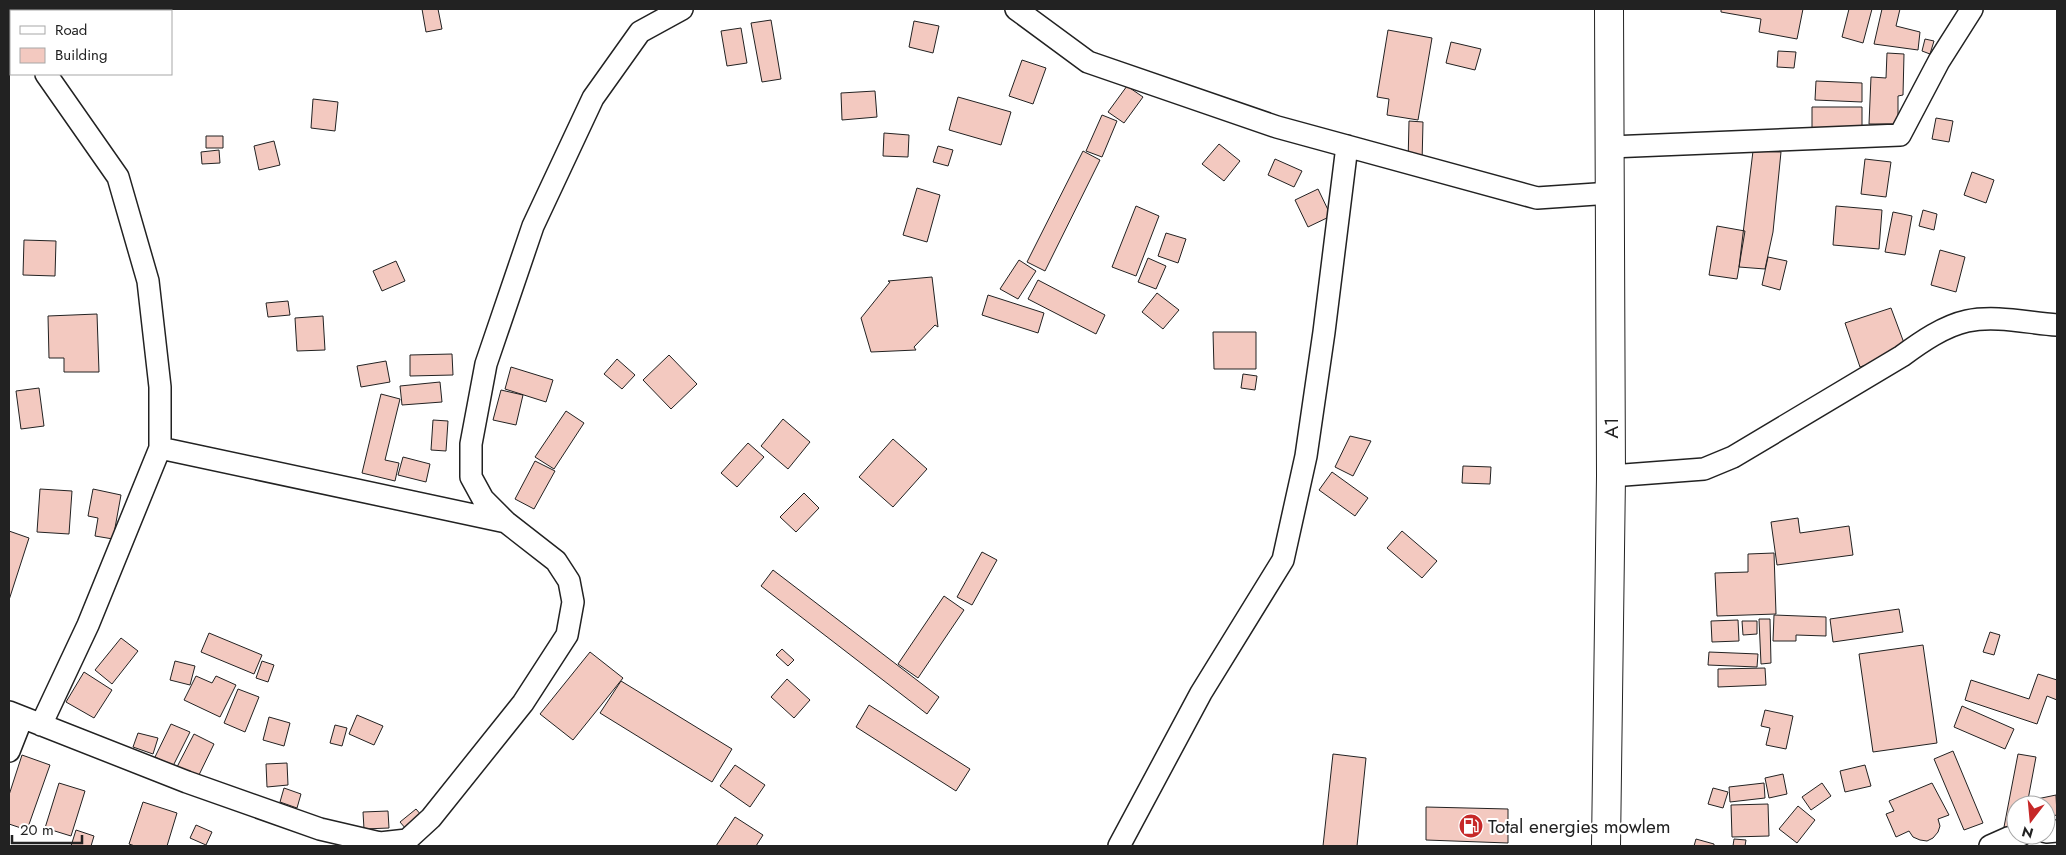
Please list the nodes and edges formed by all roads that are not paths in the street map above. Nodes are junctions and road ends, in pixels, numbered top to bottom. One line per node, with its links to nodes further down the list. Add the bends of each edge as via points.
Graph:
1 (682, 9): 12 (street, via 640,32 593,98 533,226 489,355 471,444 471,477 483,500)
2 (1016, 9): 6 (street, via 1088,62 1277,127)
3 (1609, 9): 7 (highway, A1 / A1)
4 (1972, 9): 7 (street, via 1939,61 1900,134)
5 (47, 75): 10 (street, via 118,177 148,281 160,387)
6 (1347, 146): 8 (street, via 1537,198); 17 (street, via 1306,456 1283,560 1201,693)
7 (1610, 147): 8 (highway, A1 / A1)
8 (1610, 193): 11 (highway, A1 / A1)
9 (2057, 325): 11 (street, via 1993,319 1966,321 1927,338 1733,457 1704,469)
10 (160, 448): 12 (street); 13 (street, via 88,625)
11 (1611, 476): 18 (highway, A1 / A1)
12 (506, 522): 16 (street, via 556,561 569,581 573,602 567,634 523,703 432,818)
13 (24, 718): 14 (street); 16 (street, via 187,782 320,829 380,843)
14 (9, 751)
15 (2006, 839): 19 (street)
16 (406, 843)
17 (1119, 846)
18 (1606, 846)
19 (1990, 846)

